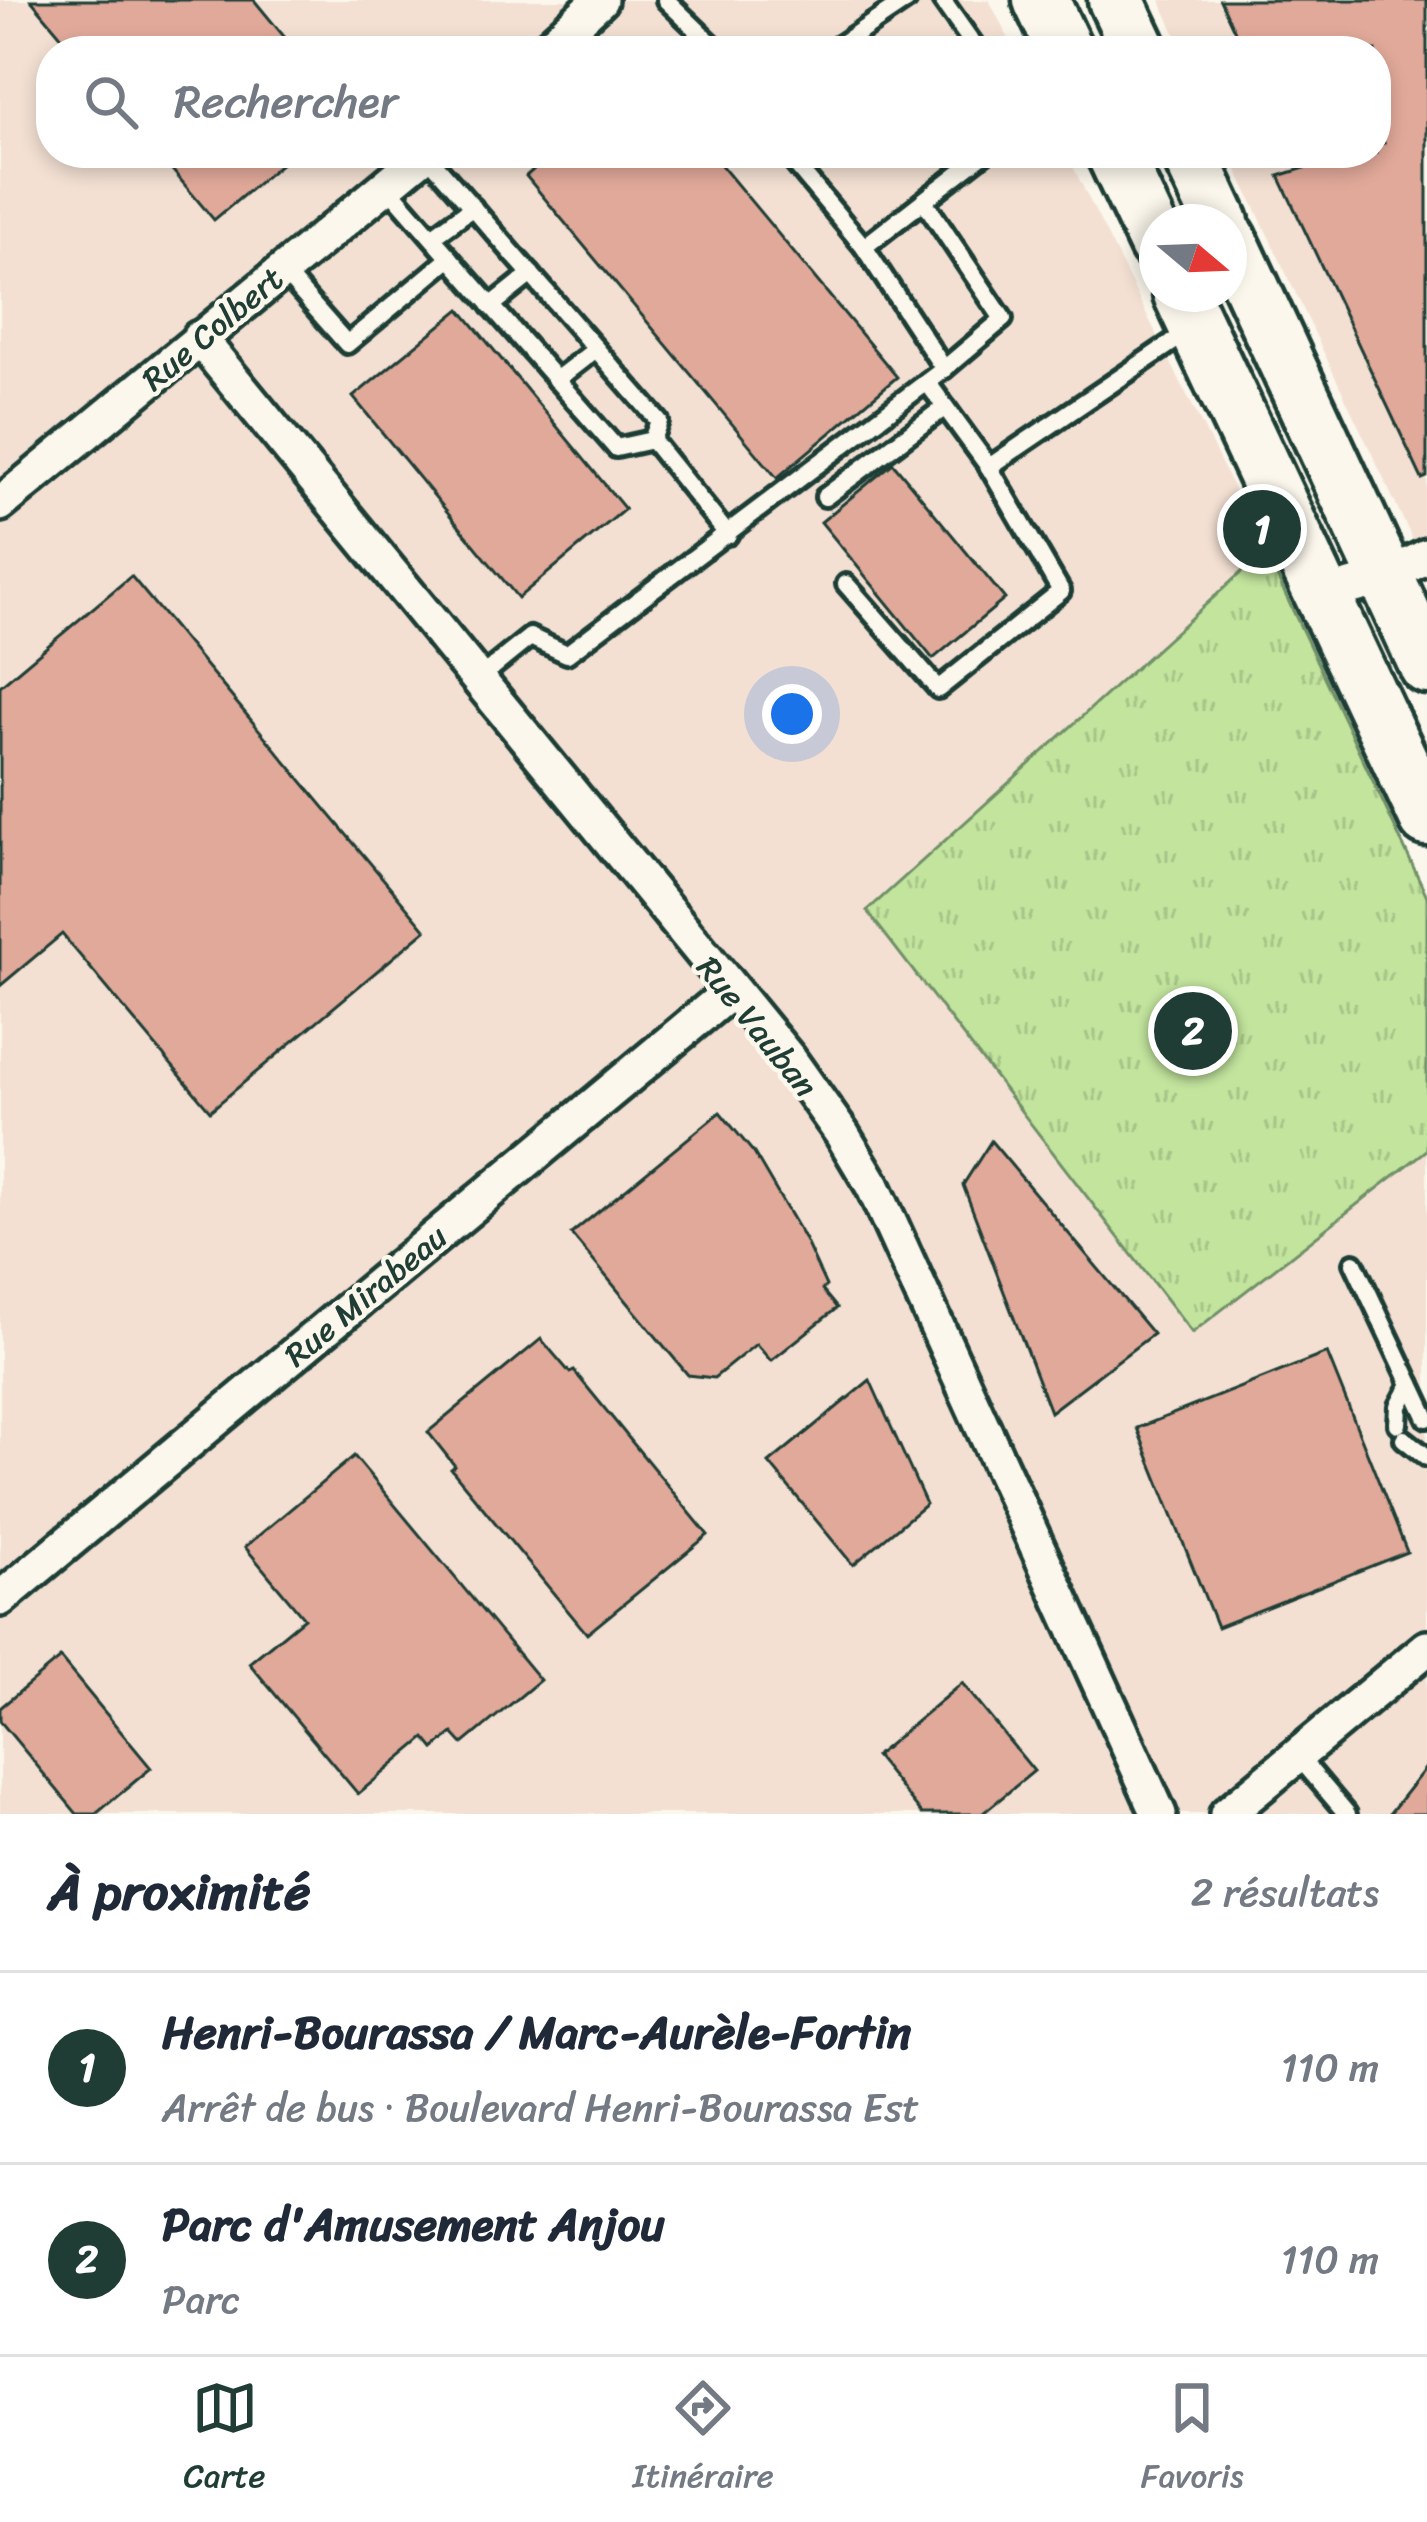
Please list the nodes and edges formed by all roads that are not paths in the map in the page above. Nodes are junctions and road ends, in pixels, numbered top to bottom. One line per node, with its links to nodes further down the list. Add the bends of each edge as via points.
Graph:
1 (666, 0): 8 (lane)
2 (907, 0): 9 (lane)
3 (942, 0): 10 (lane)
4 (1041, 0): 11 (main road)
5 (1116, 0): 12 (main road)
6 (588, 4): 7 (street)
7 (558, 36)
8 (703, 36)
9 (853, 36)
10 (967, 36)
11 (1058, 36)
12 (1133, 36)
13 (407, 168): 19 (street, Rue Colbert)
14 (439, 168): 23 (lane)
15 (798, 168): 25 (lane)
16 (966, 168): 20 (lane)
17 (1121, 168): 22 (main road)
18 (1196, 168): 21 (main road)
19 (386, 185): 24 (lane); 27 (street, Rue Colbert)
20 (924, 201): 25 (lane); 35 (lane, via 1003,319)
21 (1213, 204)
22 (1139, 206)
23 (472, 207): 24 (lane); 29 (lane)
24 (432, 237): 26 (lane)
25 (864, 247): 35 (lane)
26 (450, 258): 27 (lane, via 347,344); 30 (lane)
27 (281, 270): 33 (street, Rue Colbert)
28 (1247, 271): 44 (main road)
29 (531, 274): 30 (lane); 34 (lane)
30 (491, 306): 36 (lane)
31 (1185, 312): 40 (lane)
32 (1189, 312): 46 (main road)
33 (199, 338): 42 (street, Rue Colbert); 48 (street, Rue Vauban)
34 (596, 349): 36 (lane); 39 (lane, via 659,421)
35 (944, 369): 37 (lane)
36 (556, 380): 39 (lane, via 616,448)
37 (927, 382): 38 (lane); 43 (lane)
38 (945, 407): 40 (lane); 41 (lane)
39 (652, 440): 43 (lane)
40 (989, 467): 45 (lane, via 1061,591 938,688)
41 (825, 497)
42 (0, 504)
43 (728, 535): 48 (lane, via 567,654 530,637)
44 (1406, 567): 46 (street); 47 (main road)
45 (846, 584)
46 (1322, 595): 49 (main road)
47 (1427, 666)
48 (478, 679): 50 (street, Rue Vauban)
49 (1427, 818)
50 (730, 991): 55 (street, Rue Mirabeau); 58 (street, Rue Vauban, via 789,1059 873,1186)
51 (1354, 1263): 52 (lane)
52 (1411, 1384): 53 (lane); 54 (lane, via 1399,1406 1401,1432)
53 (1427, 1418)
54 (1427, 1457)
55 (0, 1600)
56 (1427, 1648): 57 (street)
57 (1298, 1756): 59 (street); 60 (lane)
58 (1159, 1814)
59 (1227, 1814)
60 (1347, 1814)

